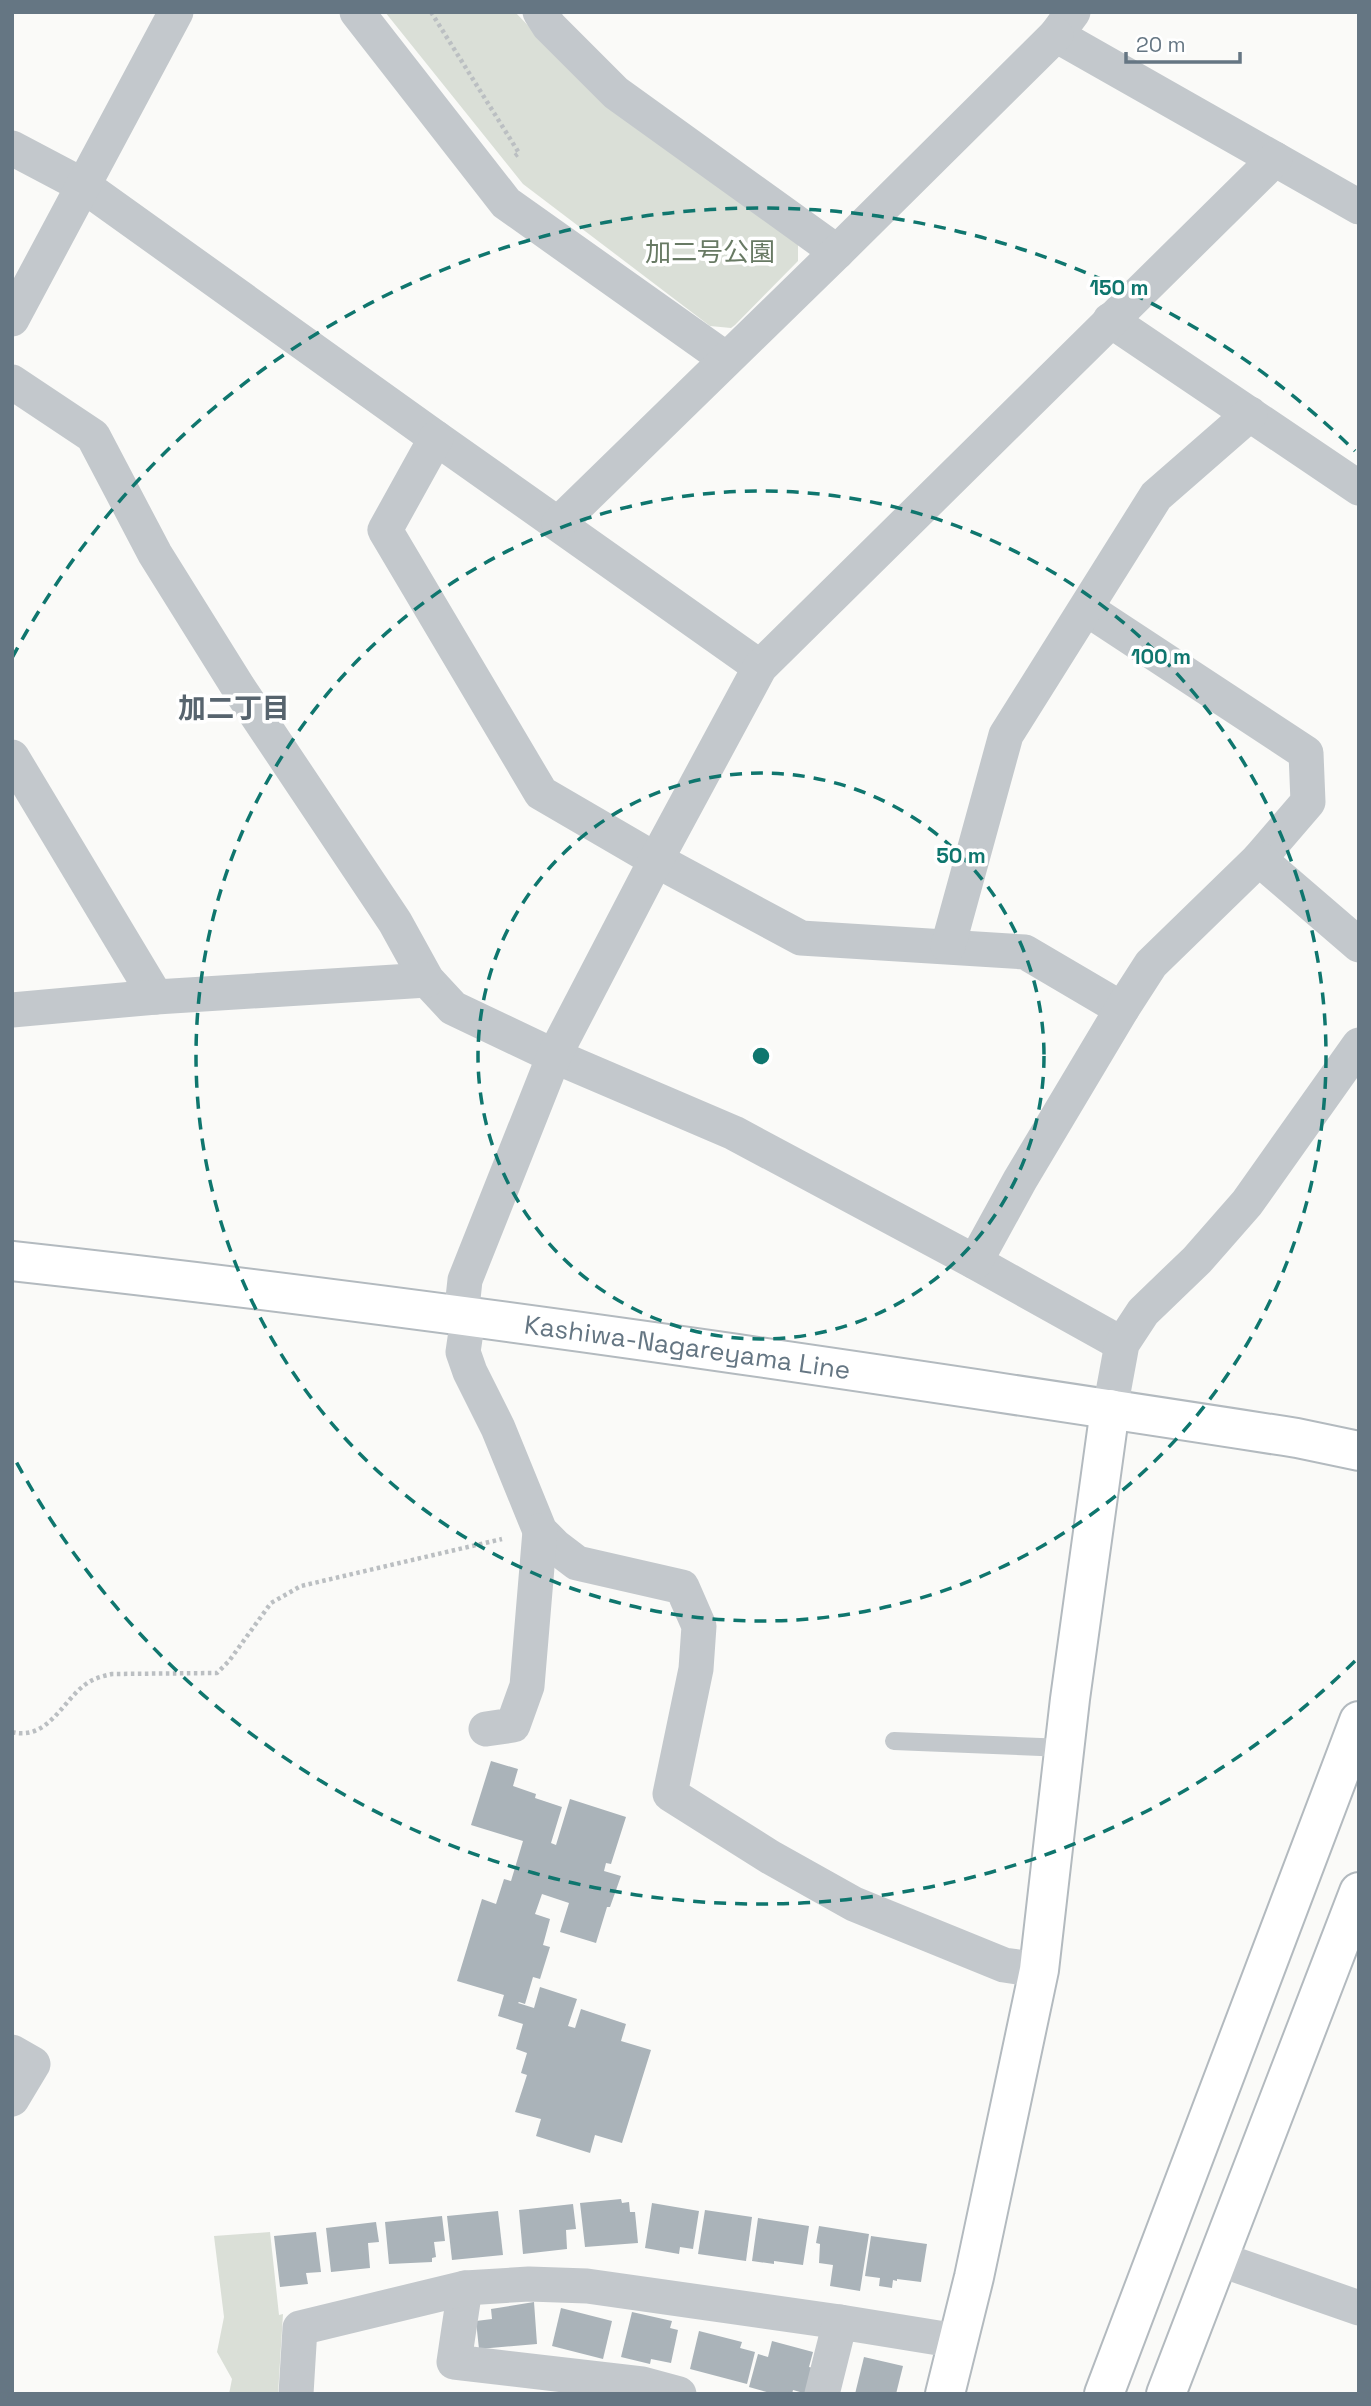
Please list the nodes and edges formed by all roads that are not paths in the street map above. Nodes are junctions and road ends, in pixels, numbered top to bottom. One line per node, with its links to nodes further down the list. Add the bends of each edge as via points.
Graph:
1 (176, 12): 7 (street)
2 (357, 12): 12 (street, via 506,203)
3 (540, 12): 9 (street, via 616,93)
4 (1064, 24): 6 (street); 9 (street)
5 (12, 148): 7 (street)
6 (1275, 159): 8 (street); 11 (street)
7 (84, 186): 10 (street); 15 (street)
8 (1359, 207)
9 (837, 252): 12 (street)
10 (12, 319)
11 (1110, 320): 14 (street); 19 (street)
12 (726, 359): 17 (street)
13 (12, 382): 25 (street, via 93,436 155,554 395,922)
14 (1250, 414): 16 (street); 18 (street, via 1156,496)
15 (436, 438): 17 (street); 22 (street, via 386,530 541,793)
16 (1359, 488)
17 (559, 523): 19 (street)
18 (1087, 609): 21 (street, via 1306,753 1308,802); 24 (street, via 1006,735)
19 (760, 667): 22 (street)
20 (14, 763): 26 (street)
21 (1259, 859): 23 (street); 27 (street, via 1151,964)
22 (656, 860): 24 (street, via 801,938); 30 (street)
23 (1359, 944)
24 (948, 946): 27 (street, via 1025,952)
25 (427, 979): 26 (street); 30 (street, via 453,1007)
26 (156, 997): 28 (street)
27 (1122, 1009): 32 (street)
28 (12, 1010)
29 (1359, 1045): 34 (street, via 1247,1202 1197,1260 1143,1312)
30 (554, 1056): 32 (street, via 734,1133); 33 (street, via 466,1280)
31 (12, 1261): 33 (street, Kashiwa-Nagareyama Line)
32 (975, 1262): 34 (street)
33 (464, 1318): 35 (street, Kashiwa-Nagareyama Line); 37 (street, via 463,1352 470,1372)
34 (1122, 1344): 35 (street)
35 (1110, 1409): 36 (street, Kashiwa-Nagareyama Line); 41 (street)
36 (1359, 1451)
37 (540, 1531): 39 (street, via 527,1686 513,1725); 43 (street, via 578,1563 682,1587 699,1626 696,1669 670,1794 854,1904 1004,1965)
38 (1359, 1721): 55 (street)
39 (486, 1728)
40 (894, 1741): 41 (lane)
41 (1065, 1748): 43 (street)
42 (1359, 1892): 46 (street)
43 (1039, 1970): 50 (street)
44 (12, 2052): 45 (street, via 33,2064)
45 (12, 2099)
46 (1219, 2259): 48 (street); 56 (street)
47 (465, 2288): 49 (street, via 587,2286); 51 (street, via 300,2328); 52 (street, via 454,2362 642,2384)
48 (1359, 2308)
49 (840, 2322): 50 (street); 53 (street)
50 (957, 2341): 54 (street)
51 (296, 2394)
52 (679, 2394)
53 (822, 2394)
54 (945, 2394)
55 (1104, 2394)
56 (1166, 2394)

